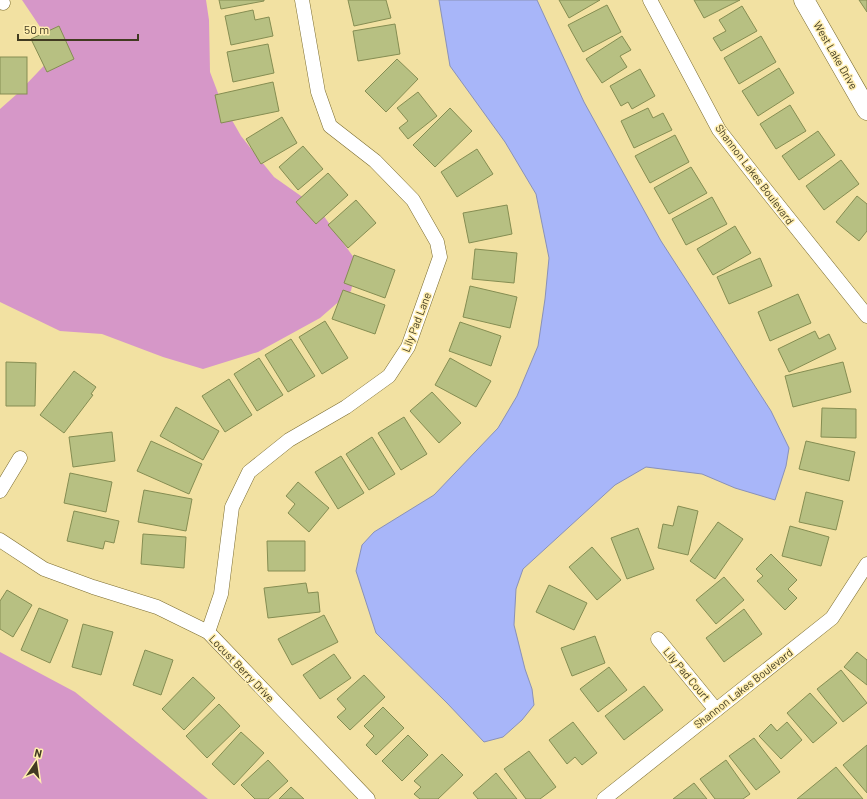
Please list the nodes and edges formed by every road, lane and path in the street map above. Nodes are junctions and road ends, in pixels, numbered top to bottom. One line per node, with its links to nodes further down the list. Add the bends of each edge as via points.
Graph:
1 (302, 0): 10 (street, Lily Pad Lane, via 318,92 330,126 375,161 413,200 437,242 440,257 408,347 390,376 346,407 289,440 249,472 232,507 220,594)
2 (650, 0): 5 (street, Shannon Lakes Boulevard, via 719,130)
3 (804, 0): 4 (street, West Lake Drive)
4 (867, 110)
5 (867, 316)
6 (20, 458): 7 (street)
7 (0, 491)
8 (0, 540): 10 (street, Locust Berry Drive, via 44,569 157,607)
9 (867, 564): 12 (street, Shannon Lakes Boulevard, via 832,618)
10 (208, 632): 13 (street, Locust Berry Drive)
11 (658, 639): 12 (street, Lily Pad Court)
12 (716, 710): 14 (street, Shannon Lakes Boulevard)
13 (368, 799)
14 (604, 799)

